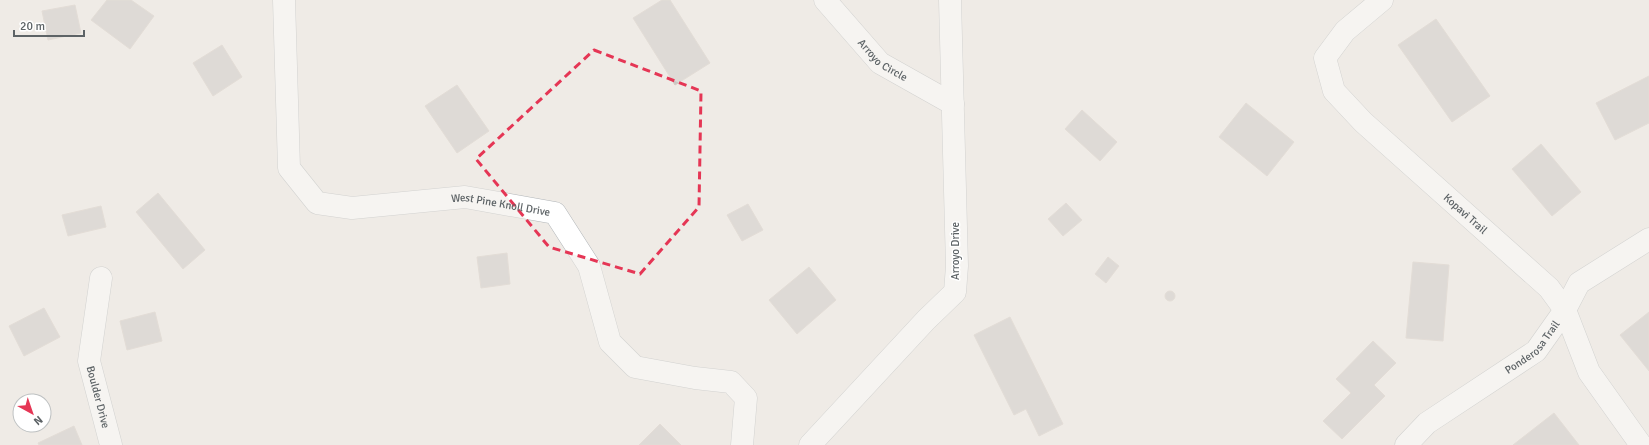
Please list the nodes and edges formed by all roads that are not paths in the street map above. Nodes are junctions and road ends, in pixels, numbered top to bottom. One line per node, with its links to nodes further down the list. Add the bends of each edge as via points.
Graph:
1 (284, 0): 10 (street, West Pine Knoll Drive, via 289,168 317,203 352,208 466,197 555,214 589,266 610,342 635,367 731,382 746,398)
2 (825, 0): 5 (street, Arroyo Circle, via 880,63)
3 (950, 0): 5 (street, Arroyo Drive)
4 (1382, 0): 8 (street, Kopavi Trail, via 1346,31 1325,58 1334,91 1363,122 1529,269 1549,288)
5 (953, 104): 11 (street, Arroyo Drive, via 955,292)
6 (1649, 245): 8 (street, Ponderosa Trail, via 1627,253 1579,283)
7 (101, 278): 9 (street, Boulder Drive, via 89,361)
8 (1565, 310): 12 (street, Ponderosa Trail, via 1536,351 1427,423); 13 (street, Kopavi Trail, via 1589,372)
9 (111, 445)
10 (742, 445)
11 (810, 445)
12 (1406, 445)
13 (1641, 445)

